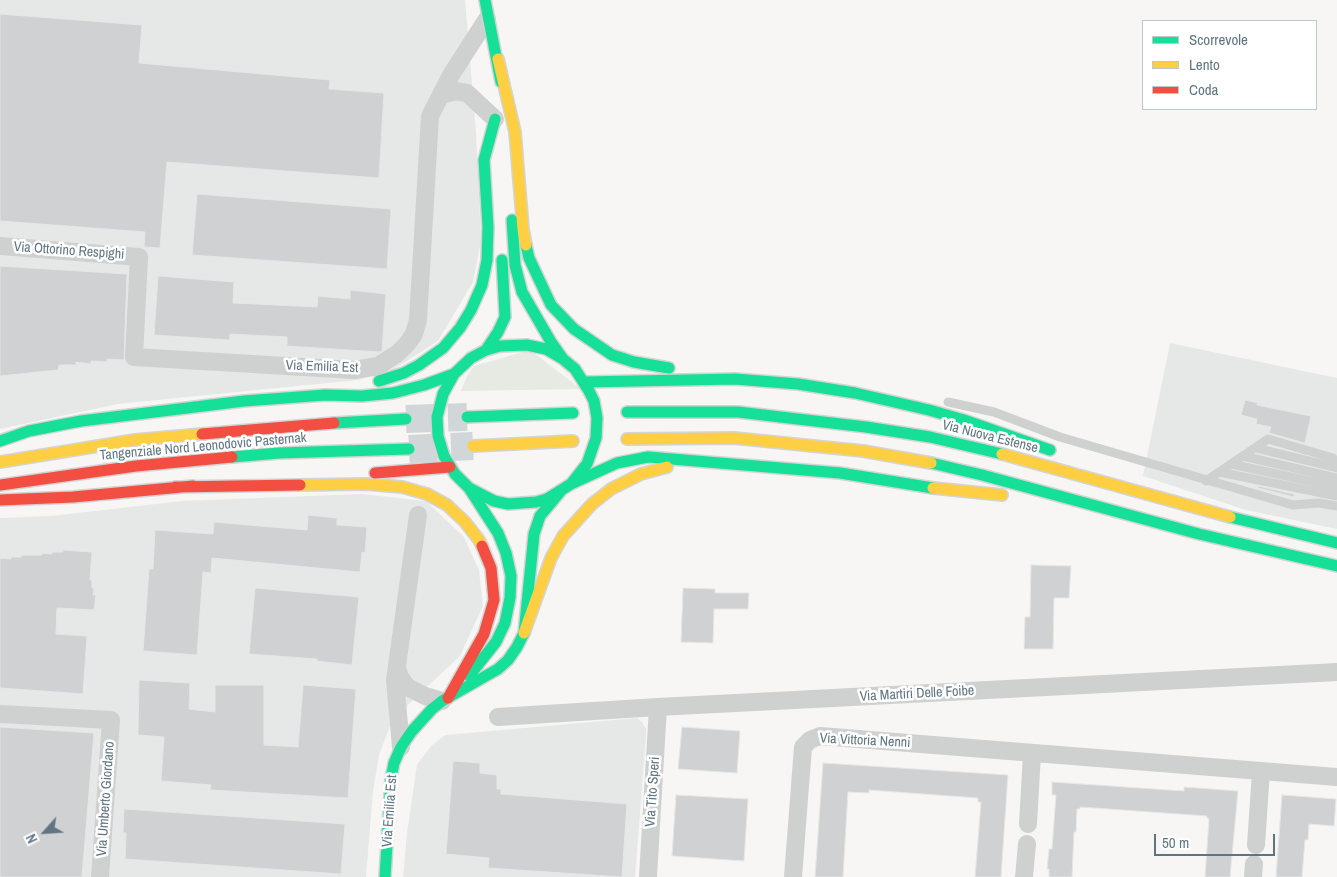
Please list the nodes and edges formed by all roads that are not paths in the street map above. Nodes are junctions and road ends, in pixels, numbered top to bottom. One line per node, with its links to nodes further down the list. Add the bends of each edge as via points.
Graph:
1 (486, 8): 2 (main road, Via Emilia Est); 3 (street); 4 (main road)
2 (498, 59): 10 (main road, Via Emilia Est, via 508,126 515,265 522,292); 12 (main road, via 515,132 523,229 529,258 552,305 574,329 612,355)
3 (441, 96): 4 (street, via 455,91 468,93); 8 (street, Via Emilia Est, via 430,116 418,320 407,344 389,360 367,369 354,370 134,356)
4 (496, 119): 5 (main road); 15 (main road, via 484,160 488,260 482,285 460,328 443,348 404,373)
5 (497, 157)
6 (0, 246): 8 (street, Via Ottorino Respighi)
7 (502, 253): 9 (main road, Via Emilia Est, via 505,316)
8 (139, 257)
9 (486, 350): 10 (main road, Via Emilia Est, via 510,344 527,345 546,349); 11 (main road, Via Emilia Est, via 471,358)
10 (563, 359): 13 (main road, Via Emilia Est)
11 (454, 374): 15 (main road, via 393,392 362,396); 34 (main road, Via Emilia Est, bridge, via 443,394 437,417 438,436)
12 (735, 380): 13 (main road); 14 (main road, via 798,384)
13 (587, 386): 40 (main road, Via Emilia Est, bridge, via 597,418 596,438 587,464)
14 (855, 393): 16 (lane); 29 (main road, via 964,420)
15 (325, 395): 19 (main road)
16 (920, 398)
17 (937, 400): 39 (lane, via 994,412)
18 (627, 412): 49 (main road, Via Nuova Estense, via 738,412 930,437 990,450)
19 (142, 414): 24 (main road, via 64,424); 28 (main road, via 45,436)
20 (573, 414): 21 (main road)
21 (467, 417)
22 (406, 419): 31 (main road, Tangenziale Nord Leonodovic Pasternak, via 274,426 135,440)
23 (627, 439): 51 (main road, via 734,438 863,451 982,475)
24 (0, 441)
25 (573, 441): 26 (main road)
26 (473, 446)
27 (409, 449): 41 (main road, Tangenziale Nord Leonodovic Pasternak, via 279,453 136,466)
28 (0, 450)
29 (1061, 453)
30 (1244, 456): 33 (lane); 35 (lane, via 1256,448); 38 (lane)
31 (0, 462)
32 (703, 462): 40 (main road, via 632,459); 51 (main road, via 840,473 1013,497); 54 (main road, via 641,474 611,489 592,504 557,545)
33 (1231, 464): 37 (lane); 42 (lane)
34 (450, 467): 43 (main road); 44 (main road, Via Emilia Est)
35 (1337, 468)
36 (1111, 472): 49 (main road)
37 (1219, 472): 39 (lane); 46 (lane)
38 (1337, 478)
39 (1206, 481): 48 (lane, via 1293,505 1319,503)
40 (570, 484): 45 (main road)
41 (0, 485)
42 (1337, 487)
43 (175, 488): 47 (main road, via 73,498); 57 (main road, via 366,484 402,487 427,494 447,505 479,540 491,568 494,600 484,634)
44 (469, 488): 45 (main road, Via Emilia Est, via 494,501 519,505); 57 (main road, Via Emilia Est, via 498,533 506,553 510,598 505,623 496,642 480,664)
45 (560, 492): 54 (main road, Via Emilia Est, via 540,516 534,534)
46 (1337, 496)
47 (0, 500)
48 (1337, 506)
49 (1205, 511): 52 (main road, Via Nuova Estense)
50 (418, 515): 55 (street, Via Emilia Est)
51 (1199, 534): 53 (main road)
52 (1337, 542)
53 (1337, 566)
54 (524, 633): 57 (main road, Via Emilia Est, via 508,660 483,679)
55 (396, 667): 57 (street, via 407,687 425,696); 61 (street, Via Emilia Est)
56 (1337, 672): 58 (street, Via Martiri Delle Foibe)
57 (445, 699): 61 (main road, Via Emilia Est, via 420,720)
58 (658, 707): 60 (street, Via Martiri Delle Foibe); 70 (street, Via Tito Speri)
59 (0, 714): 68 (street, Via Umberto Giordano, via 111,720)
60 (498, 717)
61 (401, 747): 69 (main road, Via Emilia Est, via 391,778)
62 (1032, 754): 63 (street, Via Vittoria Nenni); 65 (street); 71 (street, Via Vittoria Nenni, via 820,736 810,740 802,747)
63 (1261, 771): 64 (street, Via Vittoria Nenni); 67 (street)
64 (1337, 777)
65 (1028, 824)
66 (1026, 844): 72 (street)
67 (1256, 845)
68 (100, 877)
69 (385, 877)
70 (648, 877)
71 (793, 877)
72 (1024, 877)

